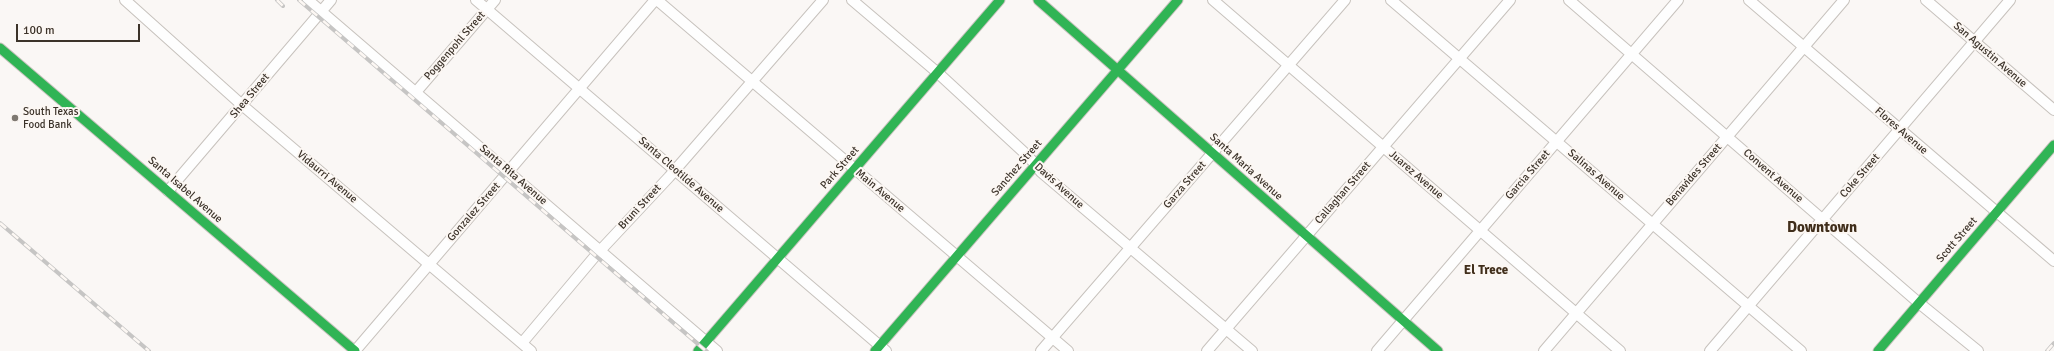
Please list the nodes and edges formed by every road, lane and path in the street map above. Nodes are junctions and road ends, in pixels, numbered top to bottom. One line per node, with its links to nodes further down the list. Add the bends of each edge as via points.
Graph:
1 (125, 0): 35 (street, Vidaurri Avenue)
2 (308, 0): 23 (street, Santa Rita Avenue)
3 (331, 0): 23 (street, Shea Street)
4 (476, 0): 22 (street, Santa Cleotilde Avenue)
5 (495, 0): 22 (street, Poggenpohl Street)
6 (656, 0): 32 (street, Main Avenue); 33 (street, Gonzalez Street)
7 (823, 0): 32 (street, Bruni Street)
8 (852, 0): 31 (street, Davis Avenue)
9 (1000, 0): 31 (main road, Park Street)
10 (1038, 0): 30 (main road, Santa Maria Avenue)
11 (1178, 0): 30 (main road, Sanchez Street)
12 (1213, 0): 29 (street, Juarez Avenue)
13 (1345, 0): 29 (street, Garza Street)
14 (1392, 0): 28 (street, Salinas Avenue)
15 (1510, 0): 28 (street, Callaghan Street)
16 (1569, 0): 27 (street, Convent Avenue)
17 (1678, 0): 27 (street, Garcia Street)
18 (1749, 0): 25 (street, Flores Avenue)
19 (1844, 0): 25 (street, Benavides Street)
20 (1926, 0): 24 (street, San Agustin Avenue)
21 (2010, 0): 24 (street, Coke Street)
22 (487, 9): 33 (street, Santa Cleotilde Avenue); 34 (street, Poggenpohl Street)
23 (321, 11): 34 (street, Santa Rita Avenue); 35 (street, Shea Street)
24 (1975, 42): 36 (street, San Agustin Avenue); 37 (street, Coke Street)
25 (1804, 47): 37 (street, Flores Avenue); 38 (street, Benavides Street)
26 (0, 48): 47 (main road, Santa Isabel Avenue)
27 (1632, 54): 38 (street, Convent Avenue); 39 (street, Garcia Street)
28 (1460, 58): 39 (street, Salinas Avenue); 41 (street, Callaghan Street)
29 (1288, 65): 41 (street, Juarez Avenue); 42 (street, Garza Street)
30 (1118, 70): 42 (main road, Santa Maria Avenue); 43 (main road, Sanchez Street)
31 (938, 73): 43 (street, Davis Avenue); 45 (main road, Park Street)
32 (752, 81): 44 (street, Bruni Street); 45 (street, Main Avenue)
33 (580, 89): 44 (street, Santa Cleotilde Avenue); 46 (street, Gonzalez Street)
34 (416, 92): 46 (street, Santa Rita Avenue)
35 (242, 105): 47 (street, Shea Street); 58 (street, Vidaurri Avenue)
36 (2054, 110)
37 (1900, 129): 48 (street, Flores Avenue); 49 (street, Coke Street)
38 (1727, 136): 49 (street, Convent Avenue); 50 (street, Benavides Street)
39 (1557, 142): 50 (street, Salinas Avenue); 51 (street, Garcia Street)
40 (2054, 145): 48 (main road, Scott Street)
41 (1383, 147): 51 (street, Juarez Avenue); 52 (street, Callaghan Street)
42 (1212, 153): 52 (main road, Santa Maria Avenue); 53 (street, Garza Street)
43 (1035, 165): 53 (street, Davis Avenue); 55 (main road, Sanchez Street)
44 (675, 170): 54 (street, Bruni Street); 56 (street, Santa Cleotilde Avenue)
45 (855, 170): 55 (street, Main Avenue); 56 (main road, Park Street)
46 (509, 172): 54 (street, Santa Rita Avenue); 58 (street, Gonzalez Street)
47 (168, 191): 68 (main road, Santa Isabel Avenue)
48 (1997, 212): 57 (street, Flores Avenue); 59 (main road, Scott Street)
49 (1823, 219): 59 (street, Convent Avenue); 60 (street, Coke Street)
50 (1652, 224): 60 (street, Salinas Avenue); 61 (street, Benavides Street)
51 (1480, 231): 61 (street, Juarez Avenue); 62 (street, Garcia Street)
52 (1306, 237): 62 (main road, Santa Maria Avenue); 63 (street, Callaghan Street)
53 (1130, 248): 63 (street, Davis Avenue); 64 (street, Garza Street)
54 (600, 251): 65 (street, Santa Rita Avenue); 66 (street, Bruni Street)
55 (956, 256): 64 (street, Main Avenue); 67 (main road, Sanchez Street)
56 (778, 258): 65 (main road, Park Street); 67 (street, Santa Cleotilde Avenue)
57 (2054, 261)
58 (429, 264): 66 (street, Vidaurri Avenue); 68 (street, Gonzalez Street)
59 (1919, 303): 82 (main road, Scott Street); 83 (street, Convent Avenue)
60 (1748, 306): 80 (street, Coke Street); 81 (street, Salinas Avenue)
61 (1576, 313): 78 (street, Benavides Street); 79 (street, Juarez Avenue)
62 (1403, 321): 76 (street, Garcia Street); 77 (main road, Santa Maria Avenue)
63 (1226, 329): 74 (street, Callaghan Street); 75 (street, Davis Avenue)
64 (1052, 338): 72 (street, Garza Street); 73 (street, Main Avenue)
65 (707, 342): 70 (main road, Park Street); 71 (street, Santa Rita Avenue)
66 (522, 343): 69 (street, Vidaurri Avenue)
67 (880, 349)
68 (355, 351)
69 (531, 351)
70 (698, 351)
71 (717, 351)
72 (1041, 351)
73 (1068, 351)
74 (1207, 351)
75 (1252, 351)
76 (1377, 351)
77 (1438, 351)
78 (1544, 351)
79 (1620, 351)
80 (1710, 351)
81 (1801, 351)
82 (1878, 351)
83 (1978, 351)

